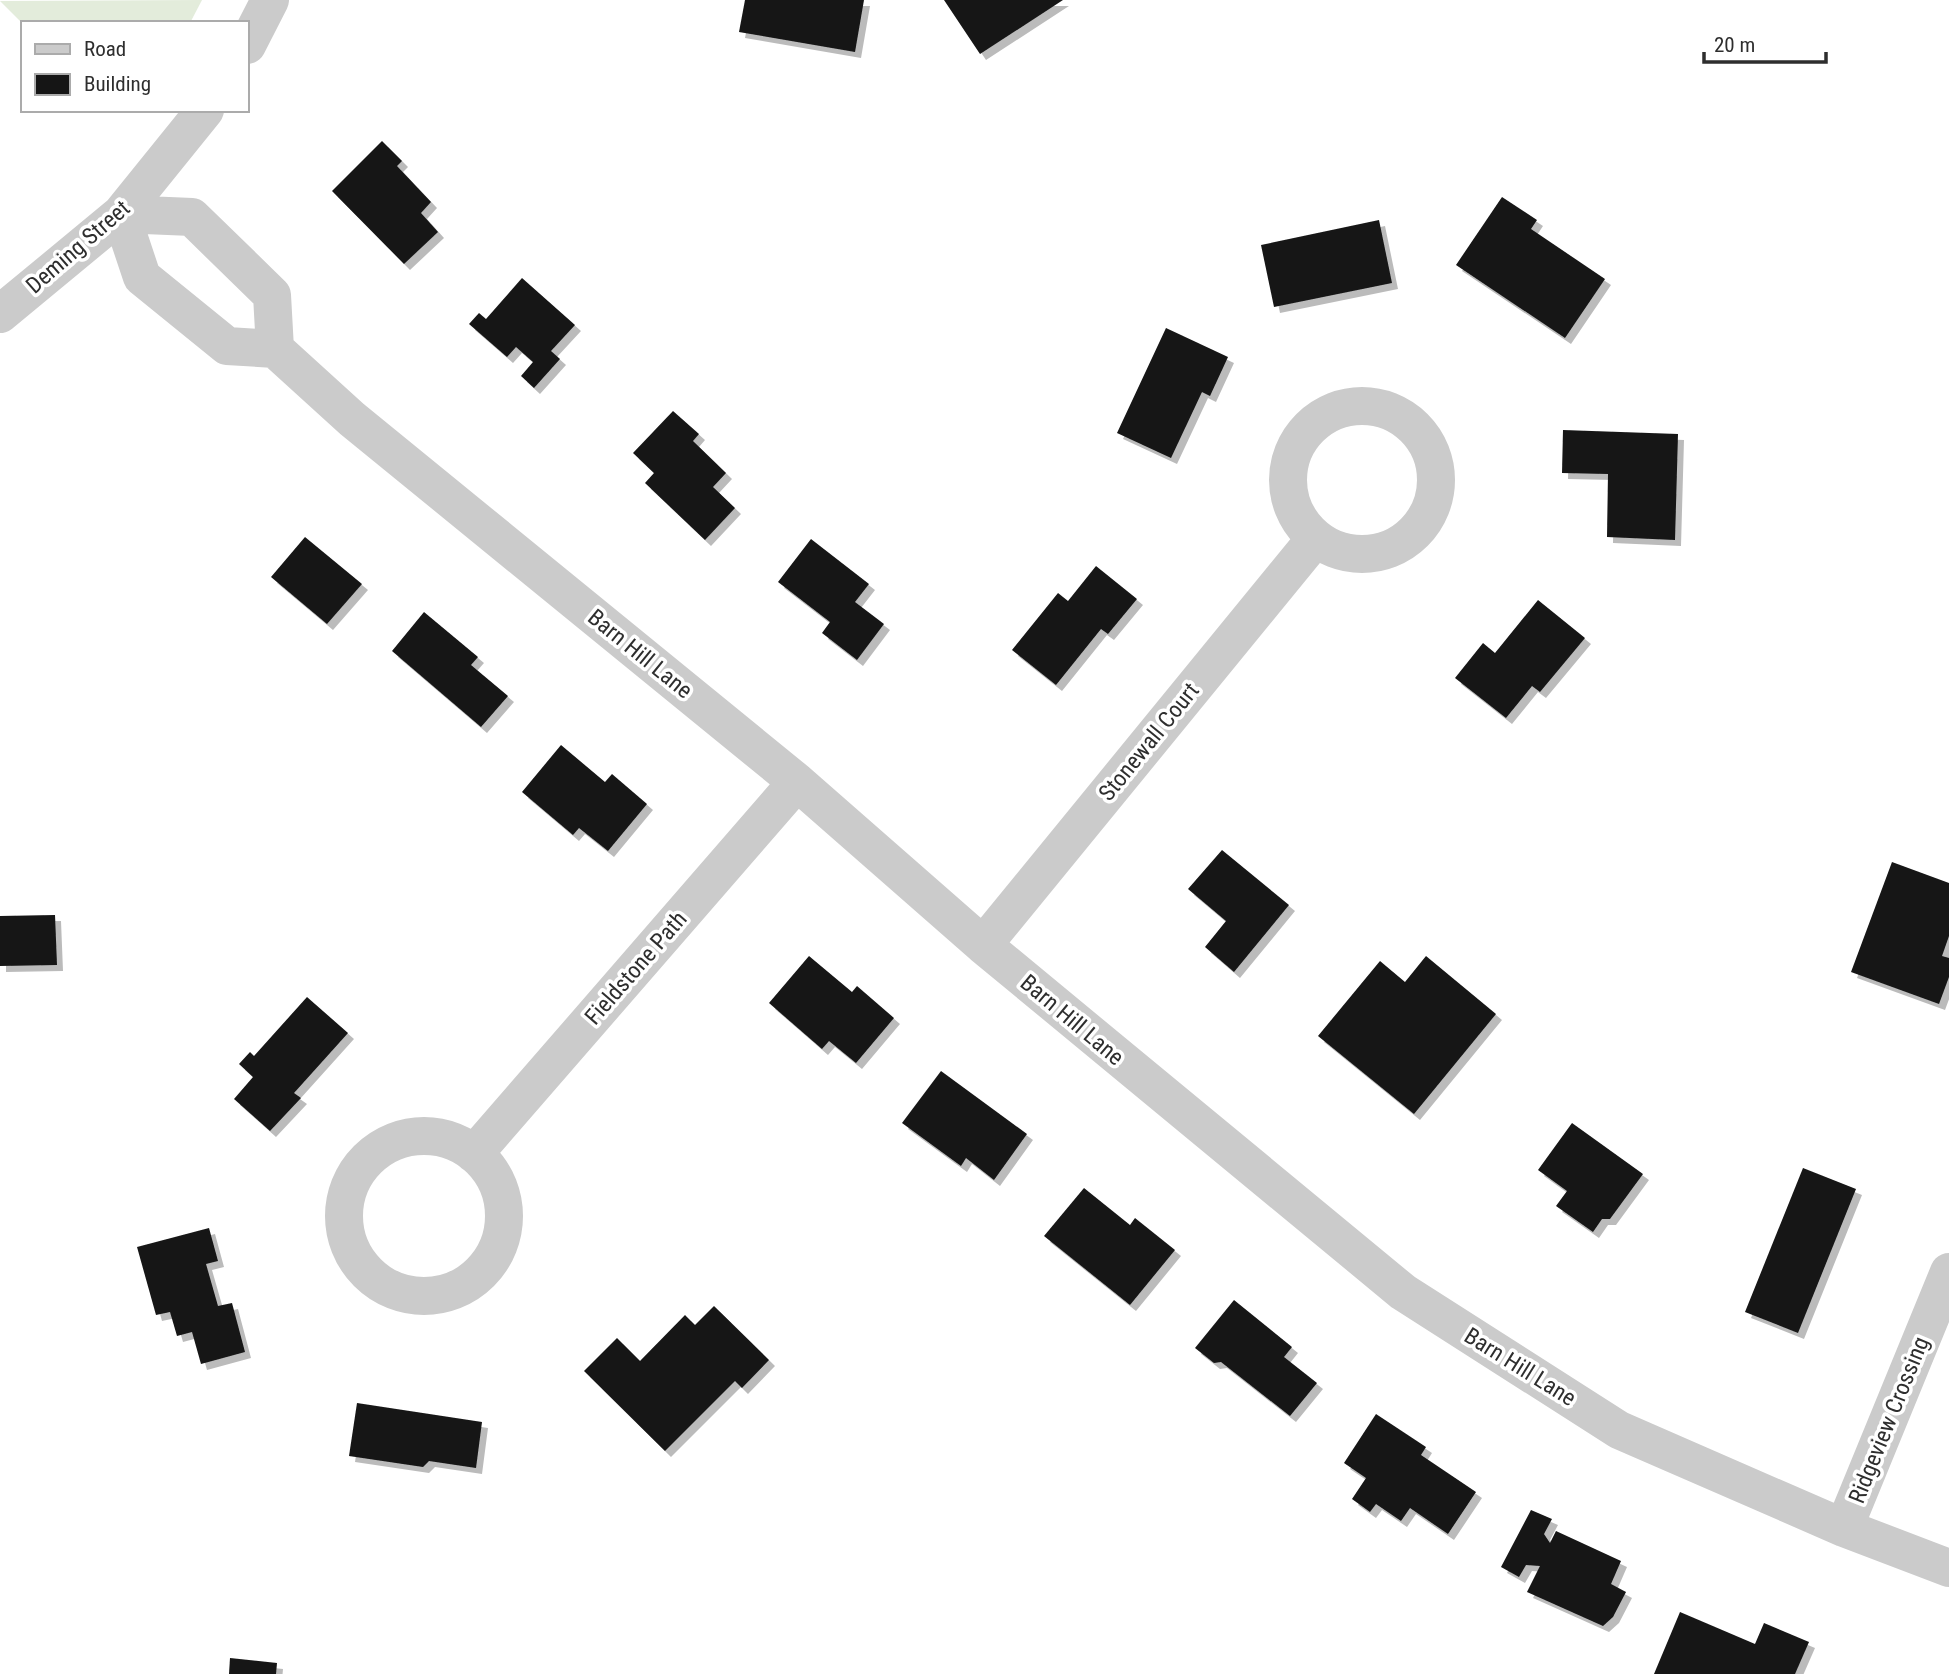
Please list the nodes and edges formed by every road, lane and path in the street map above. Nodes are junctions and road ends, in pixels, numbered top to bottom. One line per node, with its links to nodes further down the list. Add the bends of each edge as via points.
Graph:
1 (270, 0): 2 (street)
2 (248, 43)
3 (203, 112): 4 (street, Deming Street)
4 (121, 214): 5 (street, Deming Street); 6 (street, via 142,277 227,346); 6 (street, via 192,218 272,295)
5 (0, 314)
6 (275, 349): 8 (street, Barn Hill Lane, via 352,419)
7 (1315, 539): 9 (street, Stonewall Court)
8 (797, 782): 9 (street, Barn Hill Lane); 10 (street, Fieldstone Path)
9 (983, 946): 12 (street, Barn Hill Lane, via 1403,1292 1619,1430)
10 (474, 1154): 10 (street, via 446,1139 415,1136 385,1146 361,1166 346,1194 344,1225 353,1255 373,1279 401,1294 432,1296 463,1287 487,1267 501,1239 504,1208 494,1177)
11 (1949, 1272): 12 (street, Ridgeview Crossing)
12 (1844, 1528): 13 (street, Barn Hill Lane)
13 (1949, 1568)

